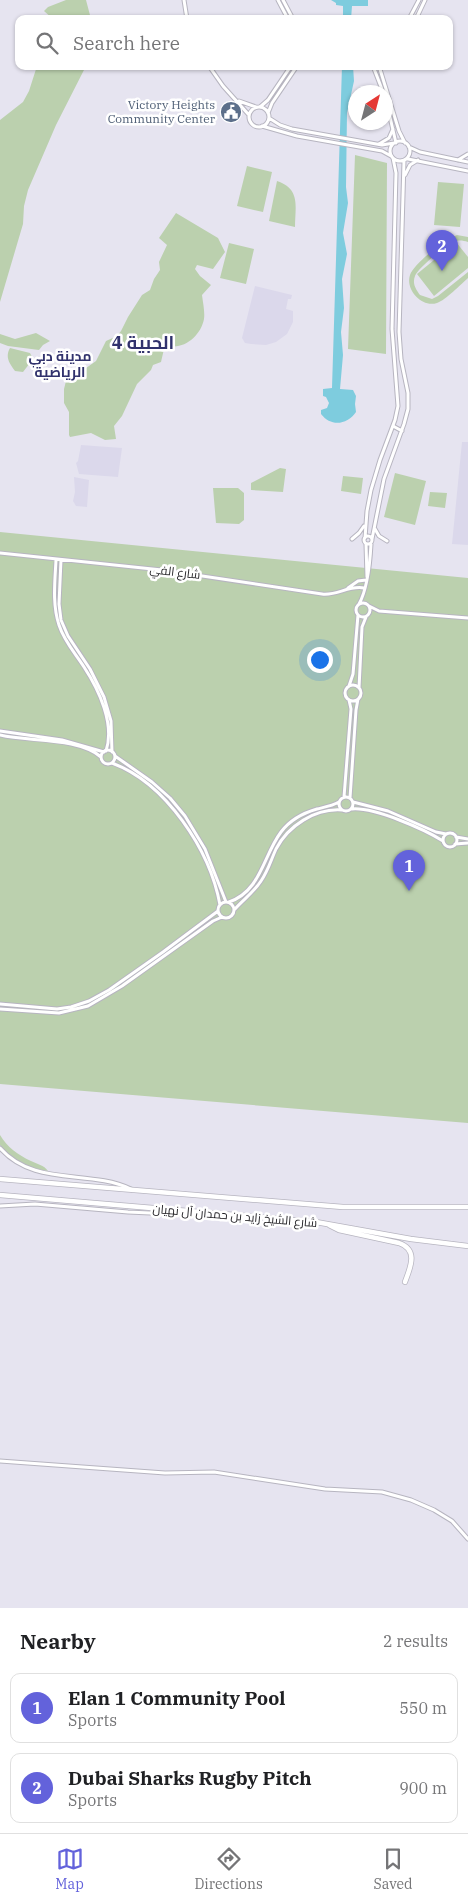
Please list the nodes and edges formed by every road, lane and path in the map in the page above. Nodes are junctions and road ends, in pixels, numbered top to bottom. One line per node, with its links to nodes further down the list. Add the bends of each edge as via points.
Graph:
1 (184, 0): 6 (street)
2 (278, 0): 7 (street)
3 (283, 0): 8 (street)
4 (419, 0): 9 (street)
5 (425, 0): 10 (street)
6 (186, 15)
7 (286, 15)
8 (291, 15)
9 (411, 15)
10 (418, 15)
11 (211, 70): 17 (street)
12 (288, 70): 18 (street, via 268,100)
13 (294, 70): 20 (street, via 272,103)
14 (375, 70): 16 (street)
15 (380, 70): 25 (street)
16 (380, 85)
17 (232, 96): 18 (street); 19 (street)
18 (258, 108): 19 (street); 20 (street, via 265,109)
19 (250, 115): 22 (street, via 254,126)
20 (269, 116): 22 (street); 26 (street, via 288,128)
21 (393, 125): 23 (street)
22 (262, 126): 29 (street, via 283,133 382,151)
23 (394, 129): 24 (street); 26 (street, via 389,138)
24 (395, 143): 25 (street); 26 (street); 29 (street, via 390,150)
25 (405, 143): 27 (street)
26 (378, 144)
27 (409, 147): 30 (street); 32 (street)
28 (468, 154): 32 (street)
29 (392, 157): 30 (street); 36 (street, via 396,170)
30 (405, 160): 31 (street); 35 (street)
31 (418, 160): 34 (street); 35 (street, via 410,165)
32 (458, 160): 33 (street)
33 (468, 162)
34 (468, 170)
35 (404, 178): 37 (street)
36 (394, 254): 37 (street, via 399,257); 38 (street, via 393,339 399,398)
37 (400, 267): 39 (street, via 399,341 408,401)
38 (393, 426): 39 (street); 40 (street, via 377,470)
39 (402, 431): 41 (street, via 384,479)
40 (366, 523): 42 (street); 44 (street)
41 (374, 528): 43 (street); 45 (street)
42 (365, 538): 43 (street); 46 (street)
43 (372, 538): 47 (street)
44 (352, 539)
45 (387, 541)
46 (366, 544): 47 (street); 51 (street)
47 (371, 544): 51 (street)
48 (0, 553): 49 (street, شارع الفي)
49 (56, 560): 50 (street, شارع الفي); 66 (street, via 54,596 58,621 64,639 100,698 108,726)
50 (61, 560): 52 (street, شارع الفي, via 162,570 326,595); 67 (street, via 61,620 104,697 111,721)
51 (366, 578): 52 (street); 53 (street)
52 (348, 588): 53 (street)
53 (364, 588): 54 (street)
54 (363, 594): 55 (street); 56 (street)
55 (359, 604): 56 (street); 58 (street, via 356,609)
56 (368, 605): 57 (street); 59 (street)
57 (379, 611): 59 (street); 60 (street)
58 (358, 615): 59 (street); 61 (street, via 354,674)
59 (368, 615): 62 (street, via 362,627)
60 (468, 618)
61 (350, 686): 62 (street); 64 (street, via 345,693)
62 (359, 688): 63 (street)
63 (358, 699): 64 (street); 71 (street)
64 (349, 700): 70 (street, via 351,710)
65 (0, 733): 66 (street, via 62,740); 68 (street, via 66,744)
66 (105, 751): 67 (street); 68 (street)
67 (114, 754): 69 (street); 82 (street, via 152,782 185,816 206,850)
68 (101, 757): 69 (street, via 106,764)
69 (112, 763): 83 (street, via 147,784 180,817 204,856)
70 (344, 797): 71 (street); 72 (street)
71 (350, 798): 73 (street)
72 (339, 802): 75 (street); 82 (street, via 291,822 276,840 254,883 239,898)
73 (353, 802): 74 (street); 76 (street, via 388,811)
74 (352, 809): 75 (street); 79 (street, via 385,816)
75 (342, 810): 84 (street, via 312,816 289,830 261,882)
76 (446, 834): 77 (street, via 452,833); 79 (street)
77 (456, 837): 78 (street); 81 (street)
78 (468, 839)
79 (443, 841): 81 (street, via 448,846)
80 (468, 843): 81 (street)
81 (455, 844)
82 (228, 902): 83 (street); 84 (street)
83 (220, 905): 85 (street)
84 (235, 909): 86 (street, via 231,917)
85 (218, 911): 86 (street); 87 (street, via 89,1001 57,1009)
86 (222, 918): 88 (street, via 88,1006 59,1013)
87 (0, 1004)
88 (0, 1009)
89 (0, 1148): 91 (street, via 22,1166 38,1172 113,1183)
90 (0, 1179): 91 (highway, شارع الشيخ زايد بن حمدان آل نهيان)
91 (132, 1189): 94 (highway, شارع الشيخ زايد بن حمدان آل نهيان, via 343,1207)
92 (0, 1195): 95 (highway, شارع الشيخ زايد بن حمدان آل نهيان)
93 (0, 1206): 95 (street, via 26,1204)
94 (468, 1207)
95 (254, 1217): 96 (highway, شارع الشيخ زايد بن حمدان آل نهيان)
96 (328, 1224): 97 (highway, شارع الشيخ زايد بن حمدان آل نهيان); 98 (highway, via 337,1230 406,1246 412,1260)
97 (468, 1246)
98 (405, 1282)
99 (0, 1461): 100 (street, via 165,1473 221,1473 317,1488 382,1492 434,1510 456,1524)
100 (468, 1539)

